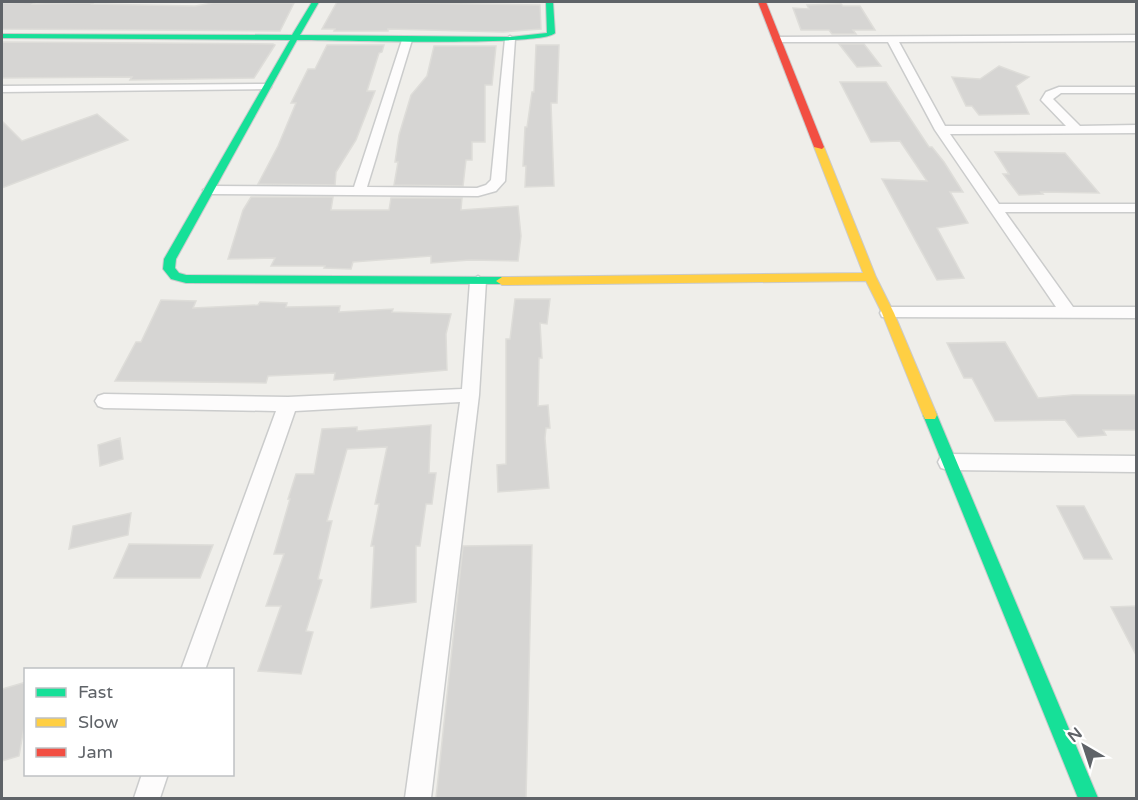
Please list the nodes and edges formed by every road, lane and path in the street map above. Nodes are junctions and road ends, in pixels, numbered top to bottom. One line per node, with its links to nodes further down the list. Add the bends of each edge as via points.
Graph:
1 (315, 2): 9 (street)
2 (549, 2): 6 (street, via 549,35)
3 (762, 2): 7 (street)
4 (2, 36): 9 (street)
5 (1137, 38): 8 (street)
6 (510, 39): 10 (street); 18 (street, via 498,181 478,192)
7 (777, 39): 8 (street); 21 (street)
8 (892, 39): 16 (street)
9 (293, 40): 10 (street); 11 (street)
10 (407, 40): 18 (street)
11 (265, 87): 12 (street); 17 (street)
12 (2, 89)
13 (1137, 90): 14 (street, via 1059,90 1050,94 1047,100)
14 (1076, 129): 15 (street); 16 (street)
15 (1137, 129)
16 (941, 130): 19 (street)
17 (210, 190): 18 (street); 22 (street, via 170,259 169,269 175,276)
18 (359, 191)
19 (995, 208): 20 (street); 24 (street)
20 (1137, 208)
21 (870, 277): 22 (street); 23 (street)
22 (478, 280): 26 (street)
23 (888, 313): 24 (street); 29 (street)
24 (1068, 313): 25 (street)
25 (1137, 313)
26 (470, 395): 28 (street); 34 (street)
27 (104, 401): 28 (street)
28 (288, 404): 31 (street)
29 (948, 462): 30 (street); 35 (street)
30 (1137, 464)
31 (193, 668)
32 (154, 776): 33 (street)
33 (147, 798)
34 (418, 798)
35 (1088, 798)

